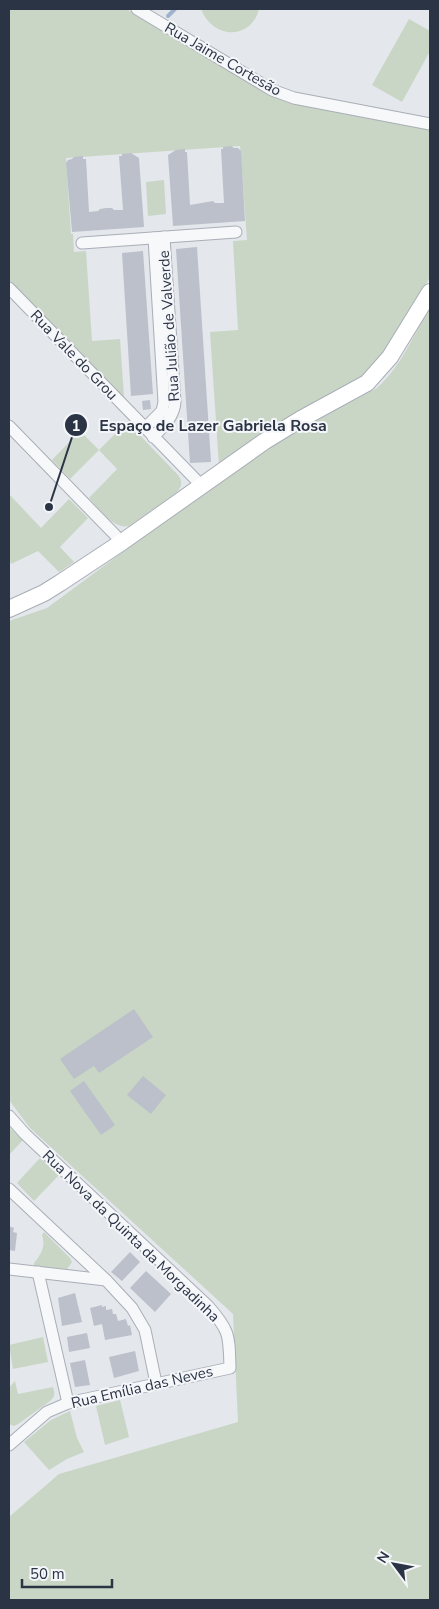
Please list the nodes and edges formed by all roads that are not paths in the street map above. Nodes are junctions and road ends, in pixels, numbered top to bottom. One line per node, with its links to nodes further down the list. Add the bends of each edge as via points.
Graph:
1 (137, 9): 2 (street, Rua Jaime Cortesão, via 272,90 294,98)
2 (430, 124)
3 (236, 232): 4 (street)
4 (159, 237): 5 (street); 9 (street, Rua Julião de Valverde, via 164,402 162,411); 10 (street, Rua Julião de Valverde, via 175,408)
5 (82, 243)
6 (9, 288): 9 (street, Rua Vale do Grou)
7 (430, 292): 11 (main road, via 390,357 367,382 277,434)
8 (9, 426): 12 (street)
9 (145, 428): 10 (street, Rua Vale do Grou)
10 (153, 437): 11 (street, Rua Vale do Grou)
11 (202, 486): 12 (main road)
12 (122, 542): 13 (main road, via 44,593)
13 (9, 610)
14 (9, 1116): 19 (street, Rua Nova da Quinta da Morgadinha, via 218,1318 228,1335)
15 (9, 1189): 18 (street)
16 (9, 1269): 17 (street)
17 (38, 1272): 18 (street); 21 (street)
18 (106, 1280): 20 (street, via 142,1324)
19 (230, 1368): 20 (street, Rua Emília das Neves)
20 (156, 1383): 21 (street, Rua Emília das Neves)
21 (68, 1403): 22 (street, Rua Emília das Neves, via 48,1412)
22 (10, 1443)

